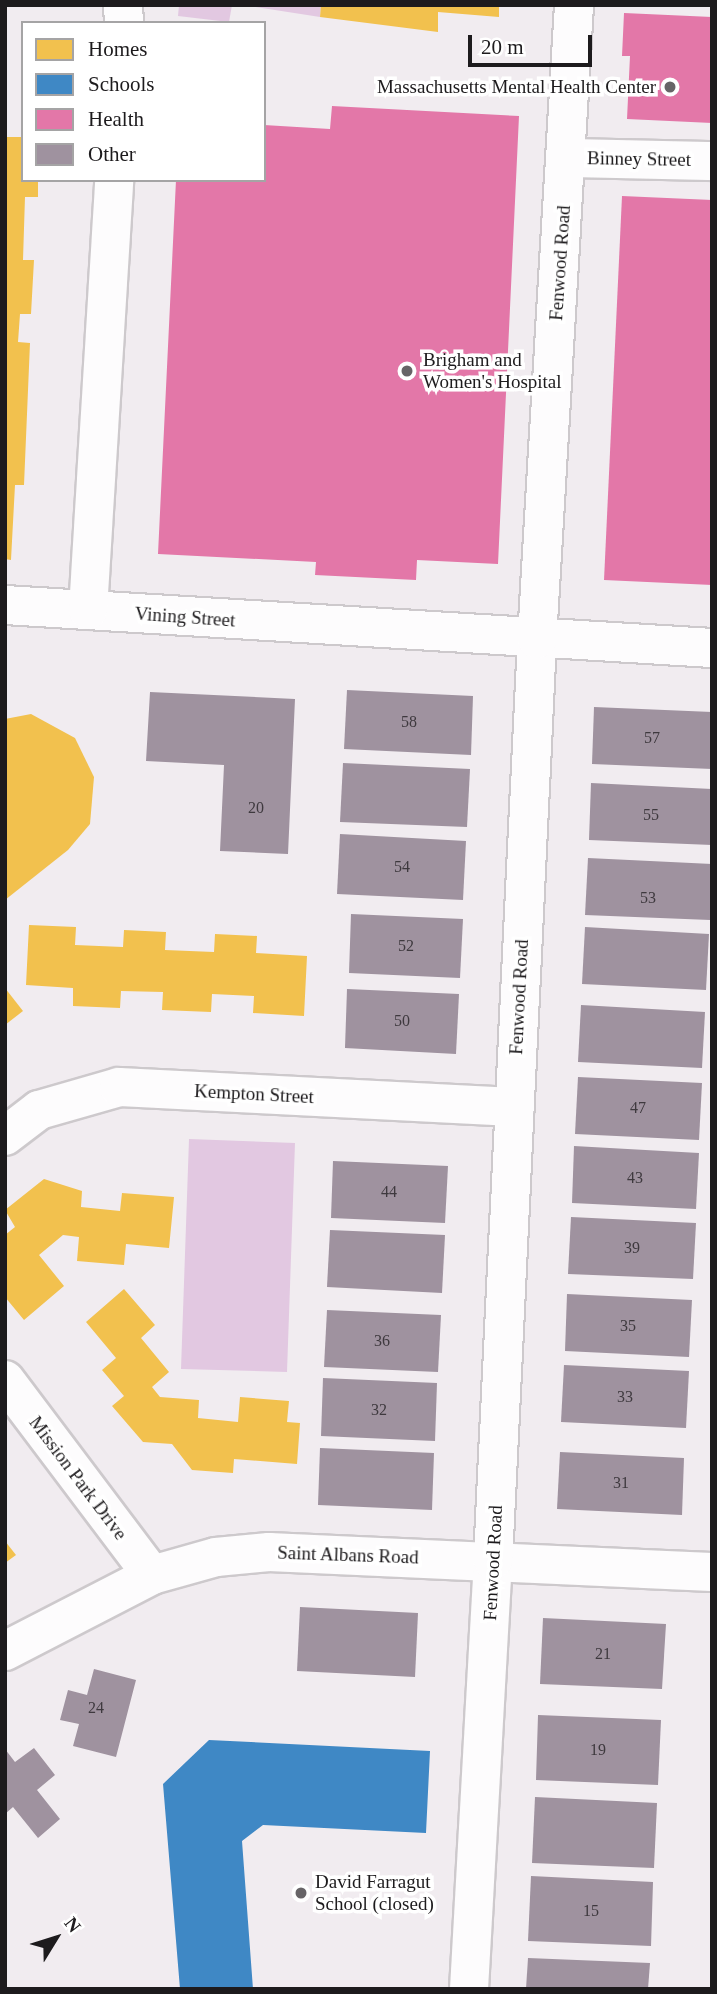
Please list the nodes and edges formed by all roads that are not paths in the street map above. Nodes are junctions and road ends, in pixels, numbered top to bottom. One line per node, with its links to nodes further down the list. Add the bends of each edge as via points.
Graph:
1 (574, 5): 2 (street, Fenwood Road)
2 (567, 158): 3 (street, Binney Street); 7 (street, Fenwood Road)
3 (712, 160)
4 (114, 182): 6 (street)
5 (5, 605): 6 (street, Vining Street)
6 (88, 610): 7 (street, Vining Street)
7 (537, 639): 8 (street, Vining Street); 9 (street, Fenwood Road)
8 (712, 648)
9 (514, 1107): 10 (street, Kempton Street, via 119,1087 39,1110); 12 (street, Fenwood Road)
10 (5, 1136)
11 (5, 1380): 14 (street, Mission Park Drive)
12 (493, 1560): 13 (street, Saint Albans Road); 14 (street, Saint Albans Road, via 269,1552 216,1557); 16 (street, Fenwood Road)
13 (712, 1572)
14 (152, 1575): 15 (street, Saint Albans Road)
15 (5, 1651)
16 (469, 1989)

